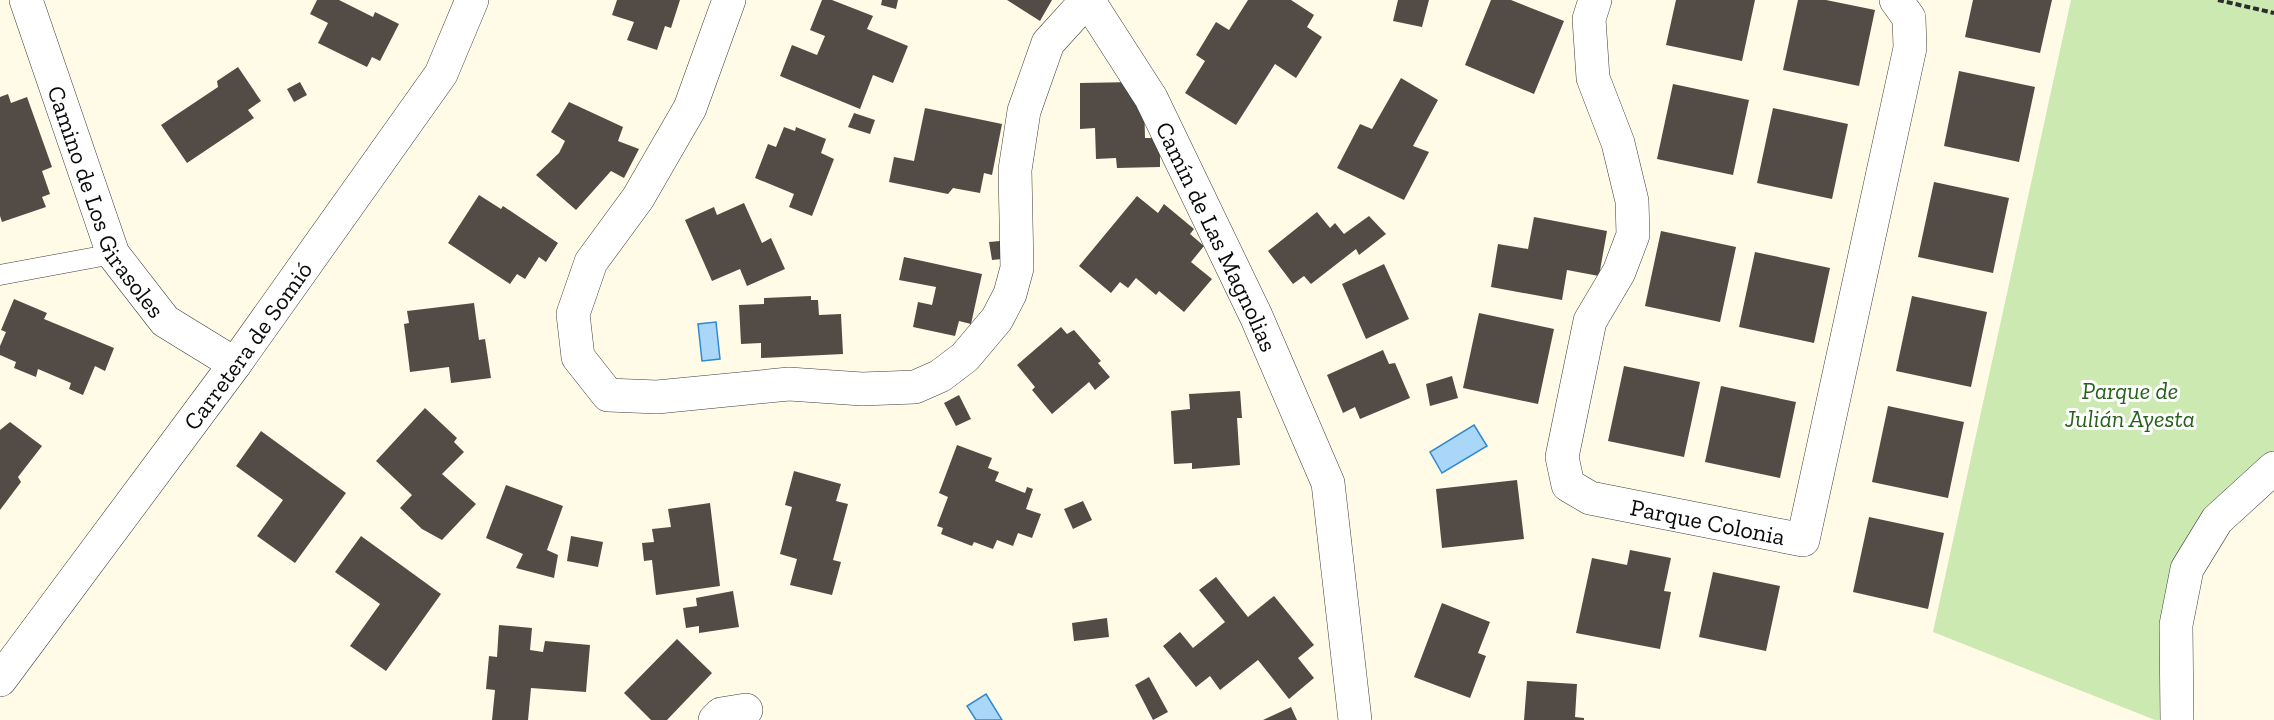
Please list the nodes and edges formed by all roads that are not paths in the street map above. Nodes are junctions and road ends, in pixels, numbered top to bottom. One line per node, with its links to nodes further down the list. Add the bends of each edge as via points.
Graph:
1 (26, 0): 7 (street, Camino de Los Girasoles)
2 (472, 0): 9 (street, Carretera de Somió, via 441,74)
3 (729, 0): 4 (street, via 690,108 638,198 591,262 573,314 578,357 608,395 657,397 789,384 862,389 915,387 940,376 965,357 997,319 1017,268 1015,170 1024,111 1048,43)
4 (1087, 0): 14 (street, Camín de Las Magnolias, via 1151,98 1256,316 1328,483)
5 (1595, 0): 6 (street, Parque Colonia, via 1589,19 1593,78 1618,143 1632,201 1633,235 1619,272 1590,321 1562,457 1568,485 1590,498 1803,540 1910,48 1910,18)
6 (1896, 0)
7 (113, 254): 8 (lane); 9 (street, Camino de Los Girasoles, via 165,321)
8 (0, 275)
9 (235, 364): 11 (street, Carretera de Somió)
10 (2274, 468): 15 (street, via 2217,520 2187,569 2176,625)
11 (0, 680)
12 (746, 710): 13 (street, via 721,714)
13 (715, 720)
14 (1356, 720)
15 (2177, 720)

